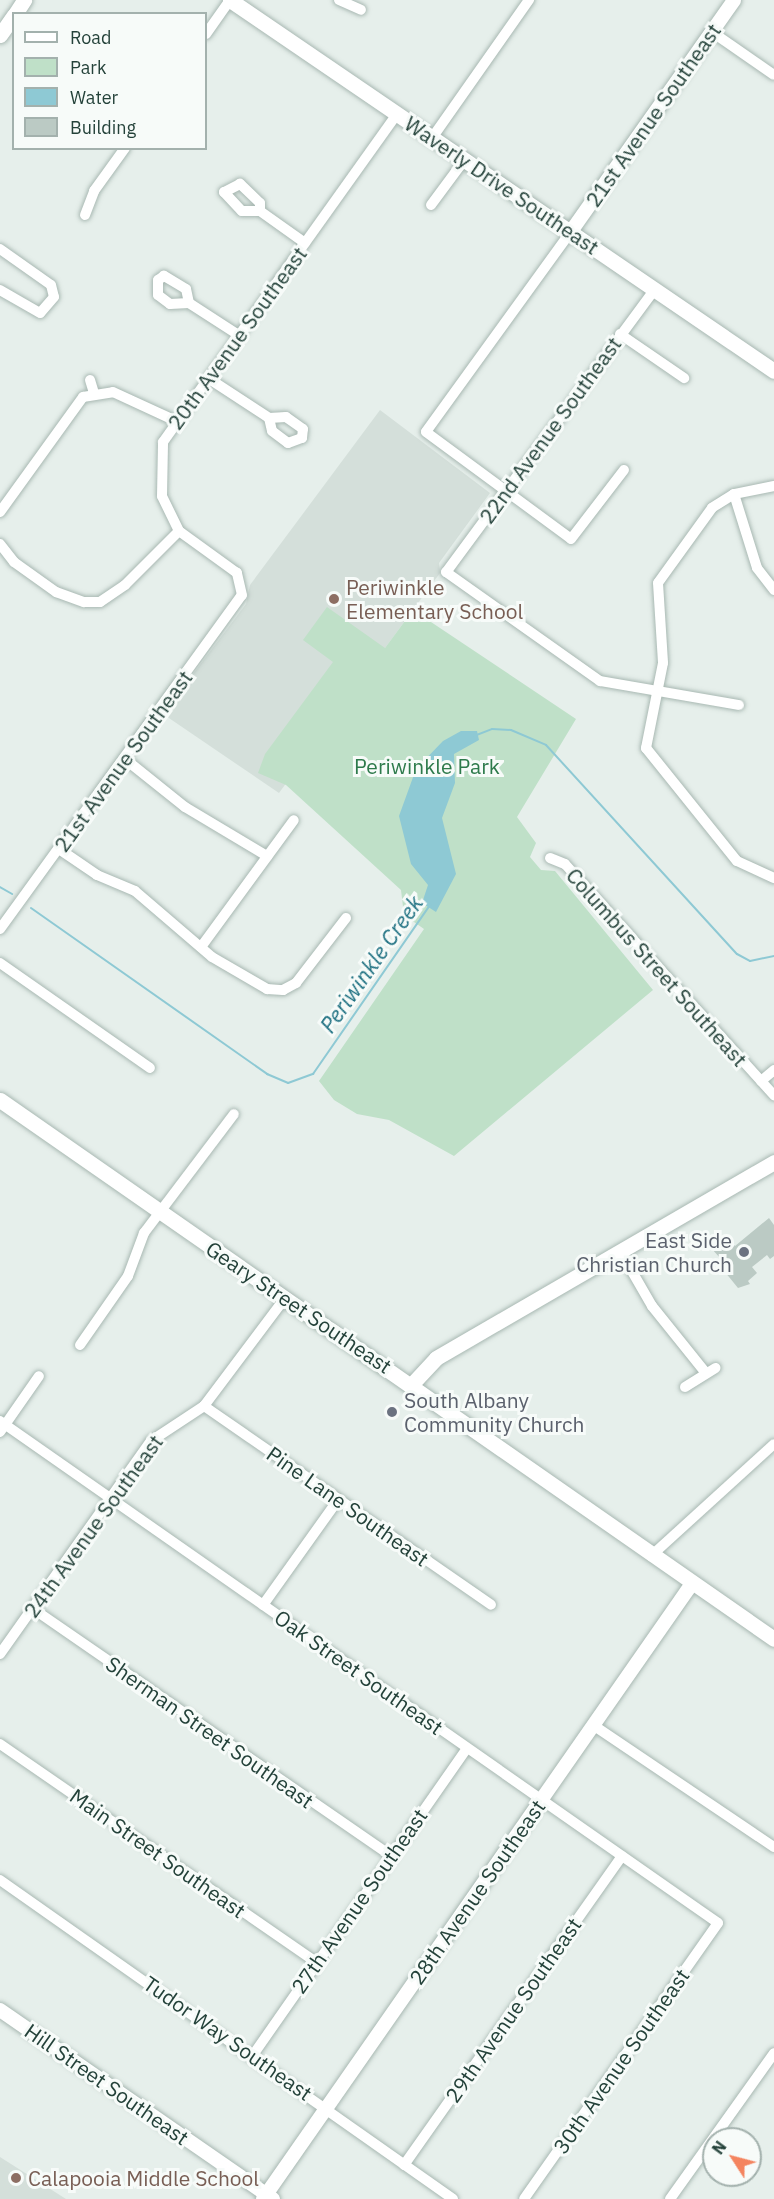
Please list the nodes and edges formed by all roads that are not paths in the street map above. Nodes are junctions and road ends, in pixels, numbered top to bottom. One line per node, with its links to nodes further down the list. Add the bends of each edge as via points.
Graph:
1 (230, 0): 8 (street); 11 (main road, Waverly Drive Southeast)
2 (339, 0): 5 (street)
3 (529, 0): 12 (street)
4 (734, 0): 7 (street, 21st Avenue Southeast)
5 (361, 10)
6 (12, 18): 9 (main road)
7 (712, 32): 10 (street); 18 (street, 21st Avenue Southeast)
8 (207, 33)
9 (0, 35)
10 (774, 75)
11 (397, 114): 12 (main road, Waverly Drive Southeast); 19 (street, 20th Avenue Southeast)
12 (432, 138): 14 (main road, Waverly Drive Southeast)
13 (124, 150): 17 (street, via 94,191)
14 (465, 159): 15 (street); 18 (main road, Waverly Drive Southeast)
15 (431, 205)
16 (260, 211): 19 (street)
17 (85, 215)
18 (572, 230): 21 (main road, Waverly Drive Southeast); 35 (street, via 426,432)
19 (305, 243): 25 (street, 20th Avenue Southeast)
20 (0, 249): 22 (street, via 51,285 54,297 40,313)
21 (655, 289): 24 (street, 22nd Avenue Southeast); 26 (main road, Waverly Drive Southeast)
22 (0, 290)
23 (189, 303): 25 (street)
24 (620, 334): 27 (street); 35 (street, 22nd Avenue Southeast)
25 (240, 336): 29 (street, 20th Avenue Southeast)
26 (774, 371)
27 (684, 378)
28 (90, 380): 30 (street)
29 (211, 380): 31 (street); 32 (street, 20th Avenue Southeast)
30 (94, 393): 32 (street, via 113,392); 37 (street, via 72,409)
31 (269, 418)
32 (176, 421): 38 (street, 20th Avenue Southeast, via 163,442 159,467 162,496)
33 (624, 470): 35 (street, via 571,539)
34 (774, 486): 36 (street)
35 (507, 489): 44 (street, 22nd Avenue Southeast, via 446,572 600,681)
36 (734, 494): 41 (street, via 757,568); 44 (street, via 712,508 658,583 663,663)
37 (0, 512)
38 (179, 531): 40 (street, 20th Avenue Southeast, via 237,573); 42 (street, via 125,585)
39 (0, 544): 42 (street, via 14,562 56,592 84,602)
40 (244, 590): 46 (street, 21st Avenue Southeast)
41 (774, 590)
42 (101, 601): 43 (street)
43 (104, 613)
44 (658, 688): 45 (street); 51 (street, via 646,748 737,861)
45 (739, 705)
46 (125, 759): 48 (street, 21st Avenue Southeast); 49 (street, via 185,807)
47 (294, 820): 49 (street)
48 (59, 849): 53 (street, 21st Avenue Southeast); 54 (street, via 97,875 135,891)
49 (267, 856): 54 (street)
50 (550, 858): 58 (street, Columbus Street Southeast, via 565,864)
51 (774, 878)
52 (346, 918): 54 (street, via 296,983 283,990 253,983)
53 (0, 929)
54 (201, 948)
55 (0, 963): 56 (street)
56 (150, 1068)
57 (774, 1070): 58 (street, Columbus Street Southeast)
58 (761, 1081): 59 (street, Columbus Street Southeast)
59 (774, 1095)
60 (0, 1101): 63 (main road, Geary Street Southeast)
61 (234, 1113): 63 (street)
62 (774, 1162): 64 (main road)
63 (160, 1212): 65 (main road, Geary Street Southeast); 66 (street, via 144,1233 128,1276)
64 (622, 1254): 68 (street, via 652,1306); 70 (main road, via 435,1358)
65 (285, 1298): 70 (main road, Geary Street Southeast); 72 (street, 24th Avenue Southeast)
66 (80, 1345)
67 (716, 1368): 68 (street)
68 (705, 1372): 71 (street)
69 (39, 1376): 73 (street)
70 (412, 1384): 77 (main road, Geary Street Southeast)
71 (685, 1387)
72 (204, 1406): 75 (street, 24th Avenue Southeast, via 151,1441); 76 (street, Pine Lane Southeast)
73 (2, 1426): 75 (street, Oak Street Southeast)
74 (774, 1444): 77 (street)
75 (110, 1497): 79 (street, Oak Street Southeast); 81 (street, 24th Avenue Southeast)
76 (338, 1500): 79 (street); 80 (street, Pine Lane Southeast)
77 (651, 1556): 78 (main road, Geary Street Southeast)
78 (691, 1584): 82 (main road, Geary Street Southeast); 84 (street, 28th Avenue Southeast)
79 (263, 1605): 86 (street, Oak Street Southeast)
80 (491, 1605)
81 (32, 1608): 83 (street, 24th Avenue Southeast); 89 (street, Sherman Street Southeast)
82 (774, 1640)
83 (0, 1654)
84 (593, 1725): 87 (street, 28th Avenue Southeast); 88 (street)
85 (0, 1744): 93 (street, Main Street Southeast)
86 (467, 1748): 87 (street, Oak Street Southeast); 89 (street, 27th Avenue Southeast)
87 (542, 1799): 90 (street, Oak Street Southeast); 97 (street, 28th Avenue Southeast)
88 (774, 1847)
89 (390, 1855): 93 (street, 27th Avenue Southeast)
90 (622, 1856): 92 (street, Oak Street Southeast); 98 (street, 29th Avenue Southeast)
91 (0, 1880): 96 (street, Tudor Way Southeast)
92 (718, 1923): 101 (street, 30th Avenue Southeast)
93 (316, 1962): 96 (street, 27th Avenue Southeast)
94 (0, 2010): 99 (street, Hill Street Southeast)
95 (774, 2053): 102 (street)
96 (253, 2055): 97 (street, Tudor Way Southeast)
97 (328, 2107): 98 (street, Tudor Way Southeast); 99 (street, 28th Avenue Southeast)
98 (404, 2165): 100 (street, Tudor Way Southeast)
99 (268, 2198)
100 (453, 2199)
101 (524, 2199)
102 (670, 2199)

